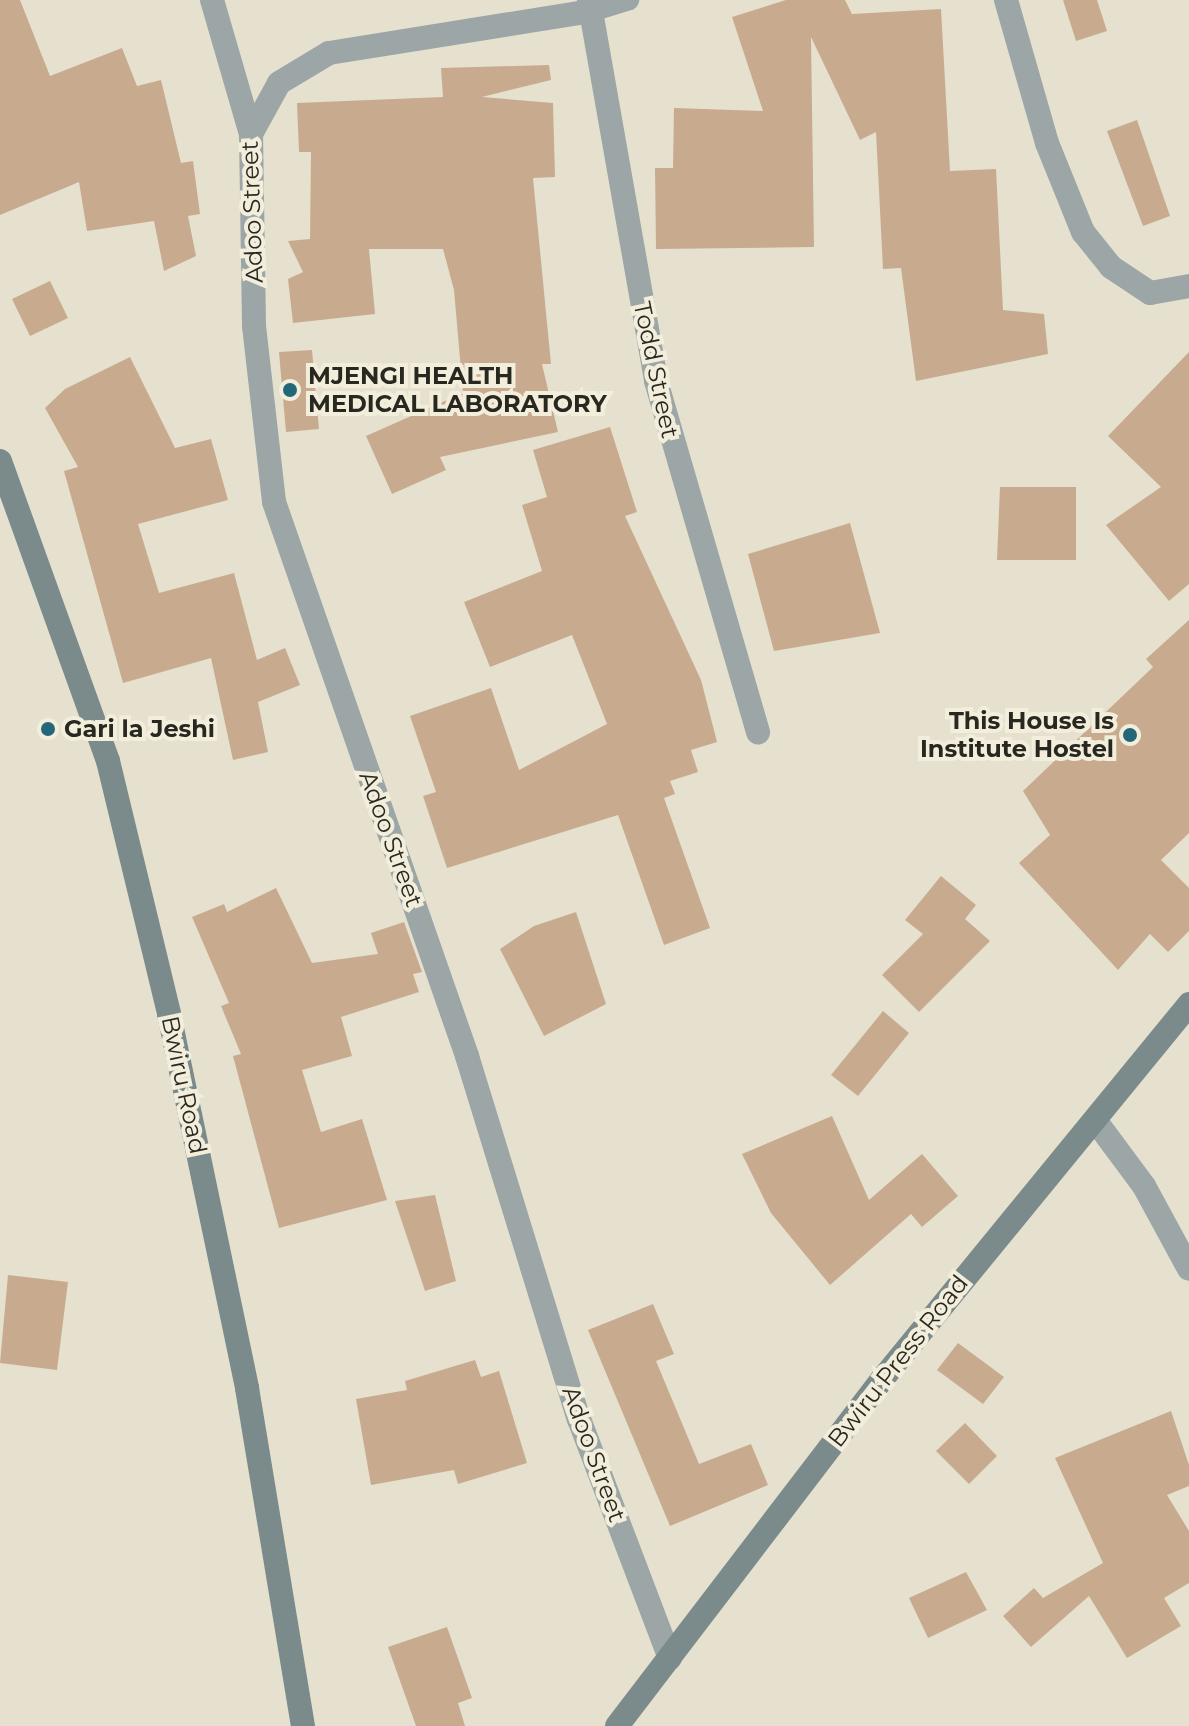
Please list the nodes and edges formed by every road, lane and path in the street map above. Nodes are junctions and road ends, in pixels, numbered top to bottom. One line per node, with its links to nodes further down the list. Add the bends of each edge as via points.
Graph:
1 (212, 0): 5 (street, Adoo Street)
2 (628, 0): 4 (lane)
3 (1009, 3): 6 (street, via 1047,143 1083,232 1111,267 1150,293)
4 (590, 6): 5 (street, via 329,53 279,83); 8 (street, Todd Street, via 656,381)
5 (251, 134): 13 (street, Adoo Street, via 254,326 274,502 467,1056 579,1419)
6 (1189, 286)
7 (0, 461): 14 (main road, Bwiru Road, via 108,761 155,955 247,1388)
8 (758, 733)
9 (1189, 1004): 10 (main road, Bwiru Press Road)
10 (1095, 1120): 11 (street); 13 (main road, Bwiru Press Road, via 884,1377)
11 (1182, 1235): 12 (street)
12 (1189, 1269)
13 (670, 1658): 15 (main road, Bwiru Press Road)
14 (303, 1726)
15 (617, 1726)

